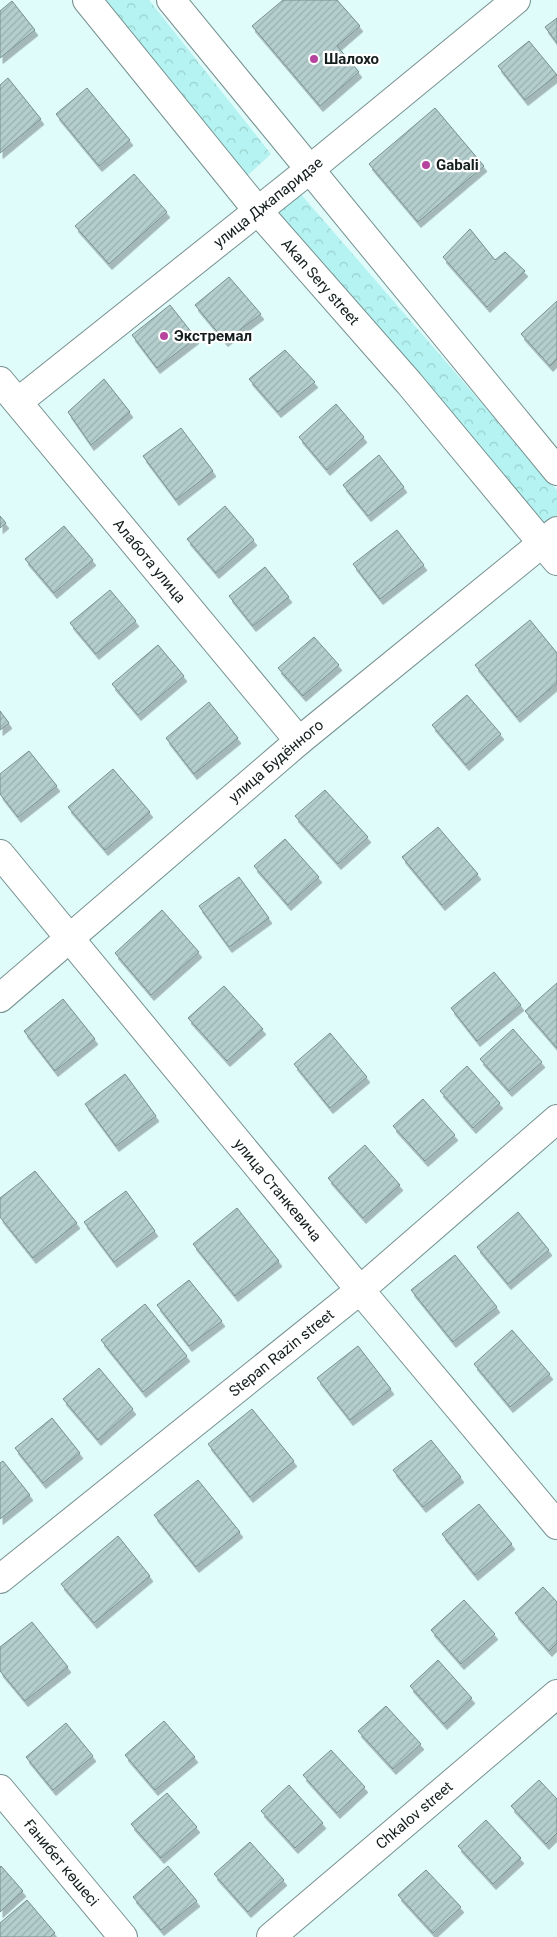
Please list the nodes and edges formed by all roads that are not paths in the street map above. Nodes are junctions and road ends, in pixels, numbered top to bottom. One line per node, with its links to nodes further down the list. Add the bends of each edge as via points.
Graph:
1 (87, 0): 5 (street, Akan Sery street)
2 (171, 0): 4 (street)
3 (516, 0): 4 (street, улица Джапаридзе)
4 (308, 170): 5 (street, улица Джапаридзе); 8 (street)
5 (258, 211): 7 (street, улица Джапаридзе); 9 (street, Akan Sery street)
6 (0, 381): 7 (street, Алабота улица)
7 (18, 402): 10 (street, Алабота улица)
8 (557, 471)
9 (552, 544): 10 (street, улица Будённого)
10 (299, 742): 12 (street, улица Будённого)
11 (0, 854): 12 (street, улица Станкевича)
12 (70, 939): 13 (street, улица Будённого); 15 (street, улица Станкевича)
13 (0, 998)
14 (557, 1119): 15 (street, Stepan Razin street)
15 (360, 1290): 16 (street, улица Станкевича); 17 (street, Stepan Razin street)
16 (557, 1525)
17 (0, 1579)
18 (557, 1694): 21 (street, Chkalov street)
19 (0, 1789): 20 (street, Ғанибет көшесі)
20 (123, 1937)
21 (271, 1937)

